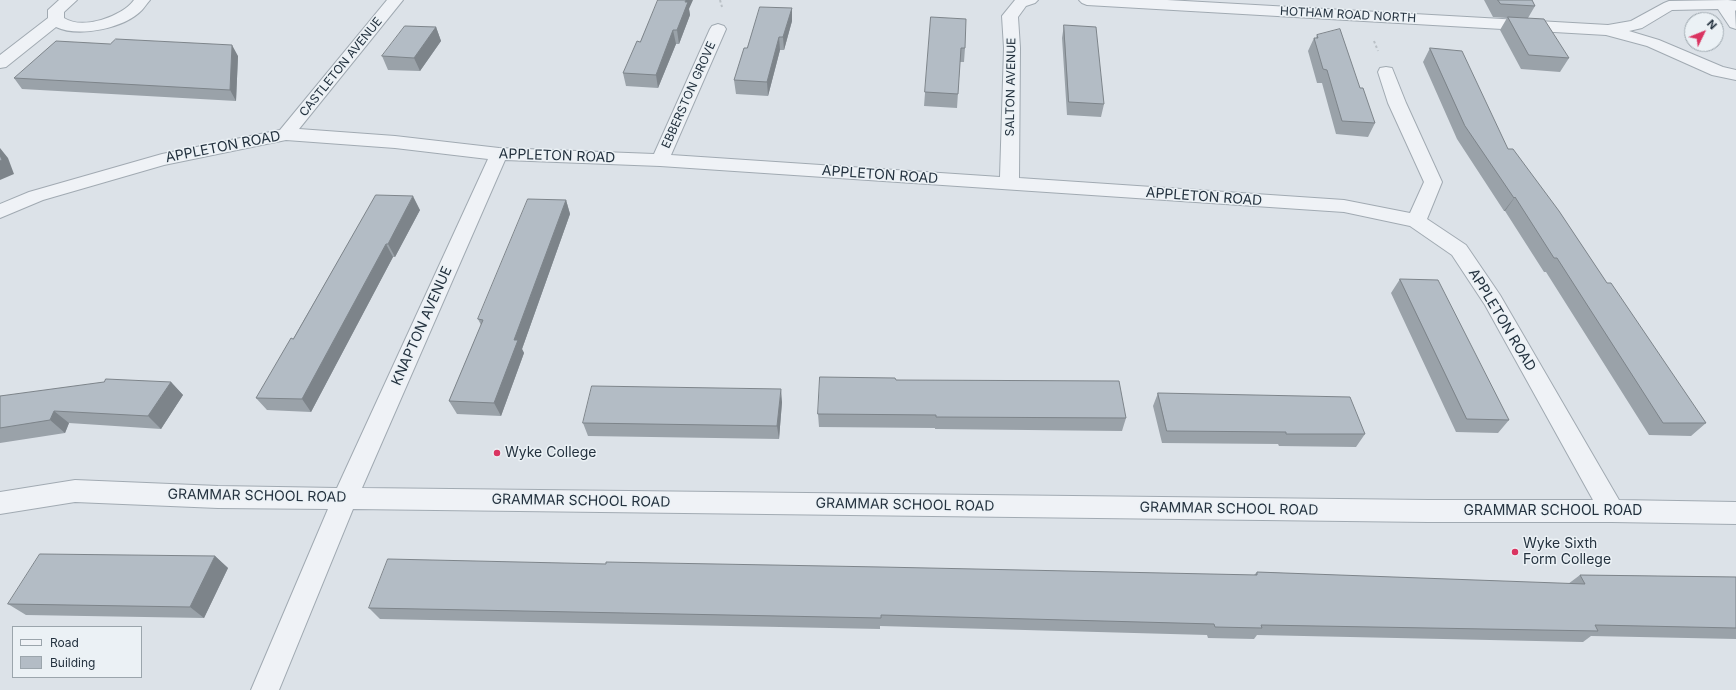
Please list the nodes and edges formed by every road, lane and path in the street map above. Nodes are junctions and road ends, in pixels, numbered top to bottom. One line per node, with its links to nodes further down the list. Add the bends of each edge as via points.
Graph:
1 (70, 0): 9 (street, via 56,10)
2 (142, 0): 9 (street, via 140,5 127,15 102,24 66,26)
3 (395, 0): 16 (street, CASTLETON AVENUE)
4 (1088, 0): 6 (street, HOTHAM ROAD NORTH)
5 (1022, 1): 19 (street, SALTON AVENUE, via 1010,16 1012,48)
6 (1188, 3): 8 (street, HOTHAM ROAD NORTH)
7 (1726, 3): 10 (street); 12 (street, HOTHAM ROAD NORTH, via 1669,6 1636,25)
8 (1365, 16): 12 (street, HOTHAM ROAD NORTH); 14 (path)
9 (56, 20): 13 (street)
10 (1736, 24)
11 (718, 29): 18 (street, EBBERSTON GROVE)
12 (1608, 30): 15 (street, HOTHAM ROAD NORTH, via 1653,43 1718,71)
13 (0, 63)
14 (1386, 72): 21 (street, via 1397,103 1433,182)
15 (1736, 75)
16 (286, 134): 17 (street, APPLETON ROAD, via 395,142); 20 (street, APPLETON ROAD, via 162,160 36,196)
17 (499, 154): 18 (street, APPLETON ROAD); 22 (street, KNAPTON AVENUE)
18 (660, 160): 19 (street, APPLETON ROAD)
19 (1009, 184): 21 (street, APPLETON ROAD, via 1344,206)
20 (0, 211)
21 (1416, 221): 24 (street, APPLETON ROAD, via 1459,250 1493,300)
22 (345, 498): 23 (street, GRAMMAR SCHOOL ROAD, via 218,497 75,491); 24 (street, GRAMMAR SCHOOL ROAD); 26 (street, KNAPTON AVENUE)
23 (0, 503)
24 (1612, 511): 25 (street, GRAMMAR SCHOOL ROAD)
25 (1736, 513)
26 (265, 690)

